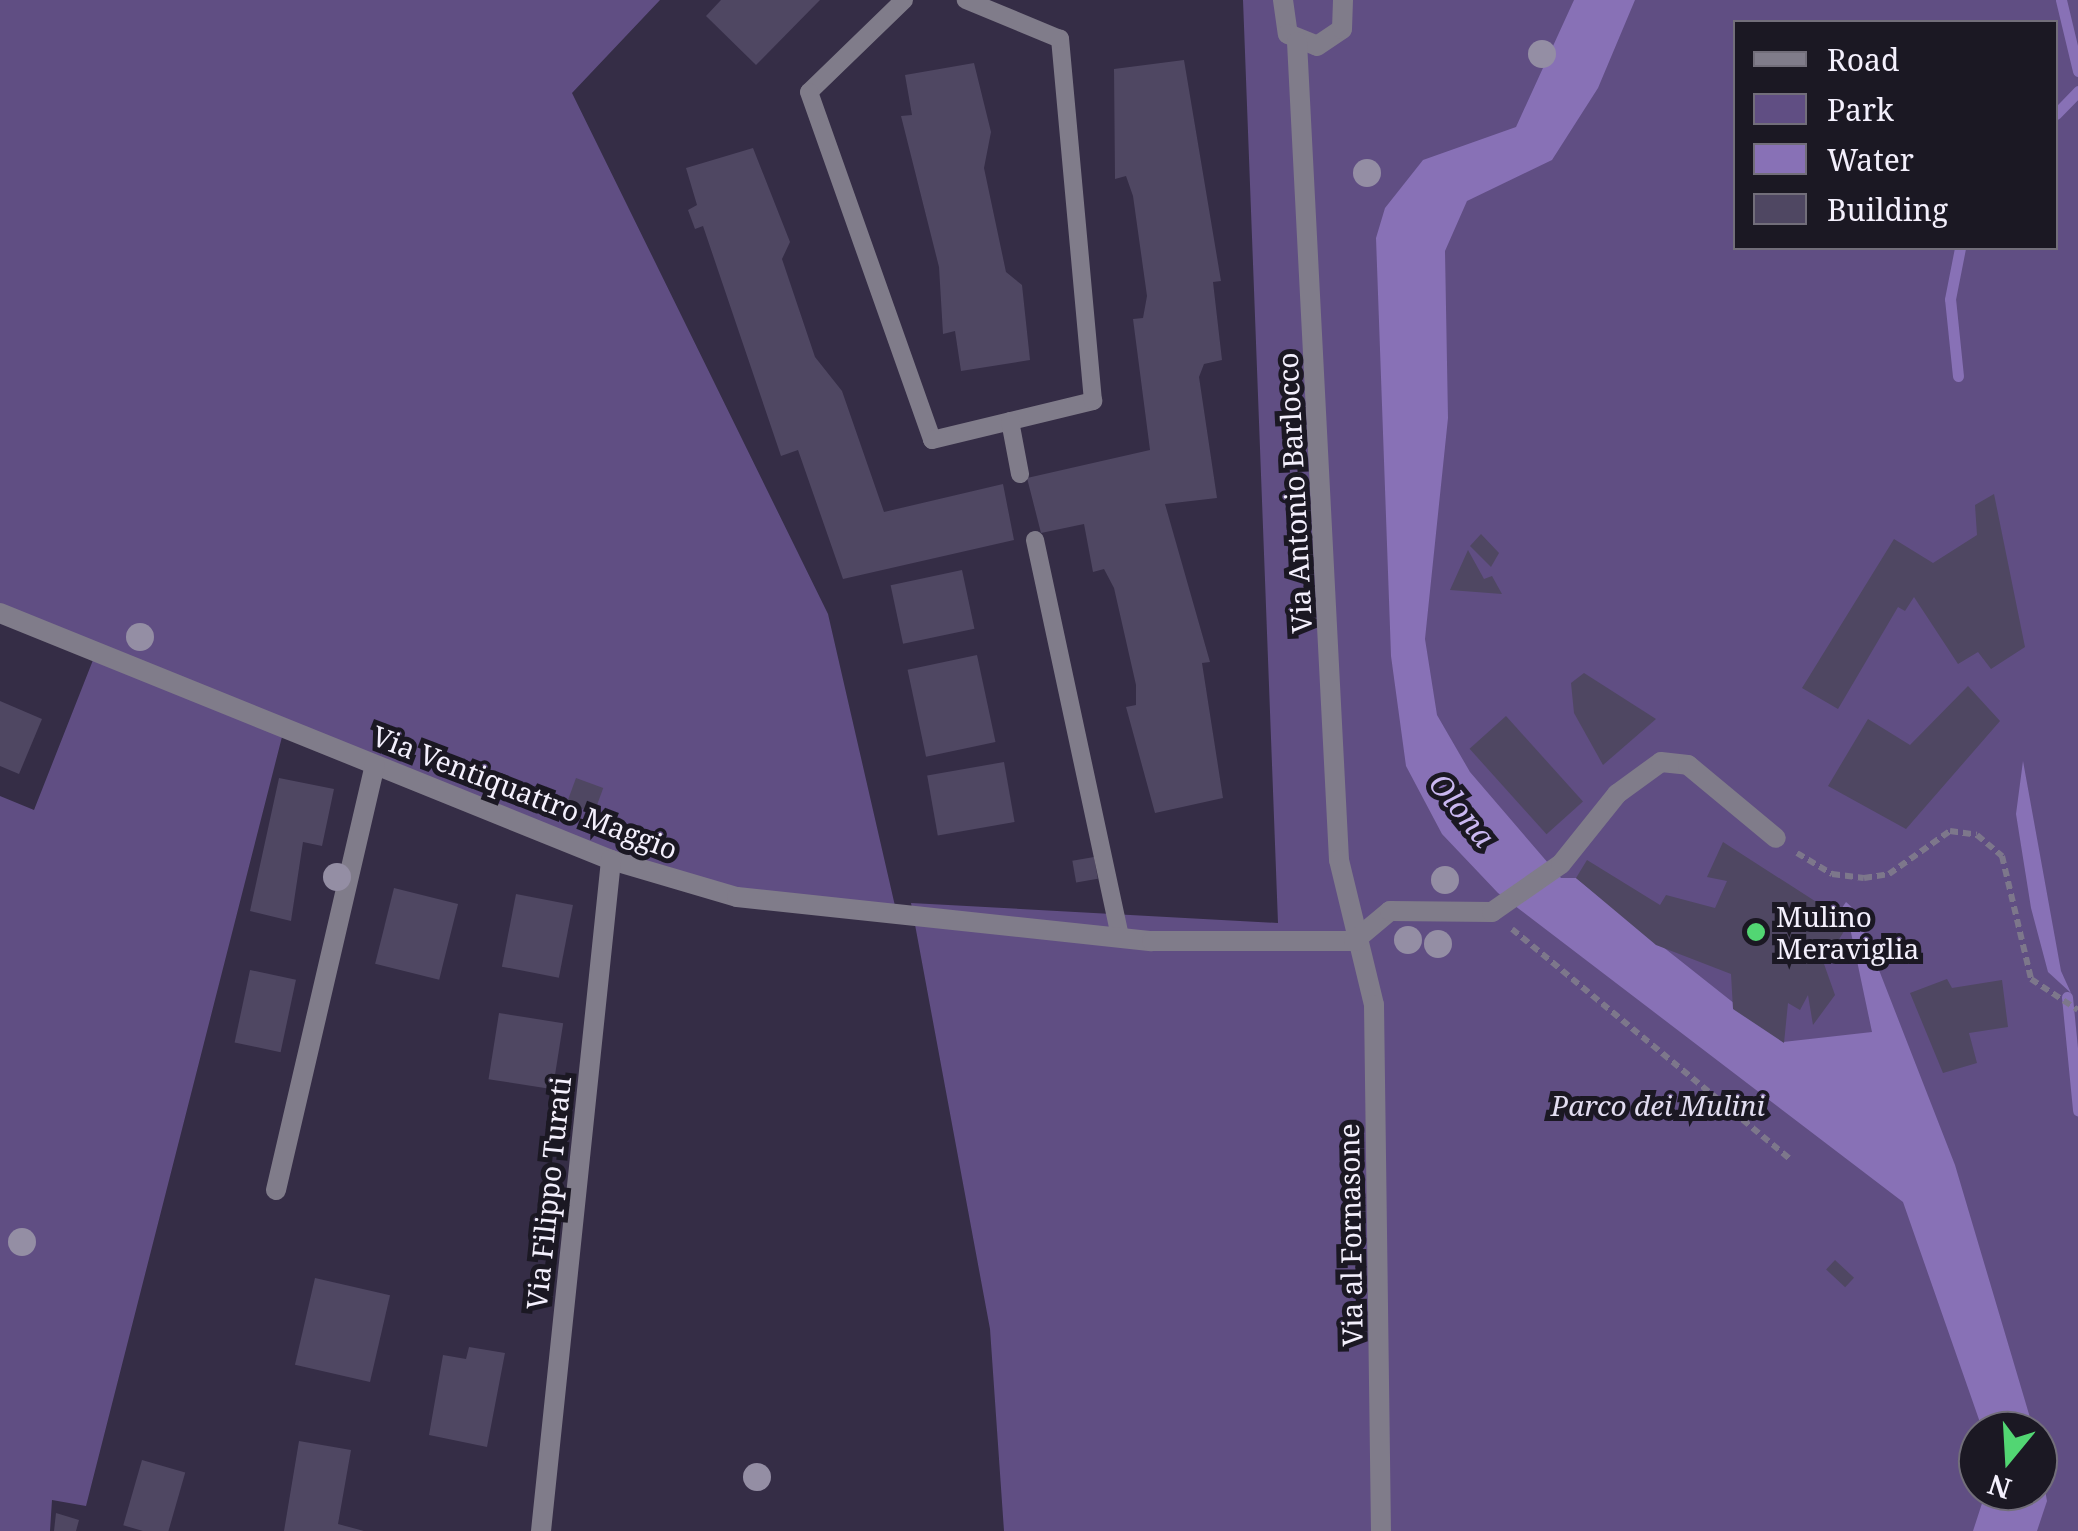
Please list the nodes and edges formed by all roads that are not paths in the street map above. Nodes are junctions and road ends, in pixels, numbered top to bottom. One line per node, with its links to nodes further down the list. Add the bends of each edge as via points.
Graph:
1 (904, 0): 6 (lane, via 808,92 932,440)
2 (966, 0): 6 (lane, via 1060,39 1093,400)
3 (1283, 0): 5 (street, Via Antonio Barlocco, via 1282,24)
4 (1343, 0): 5 (street, via 1335,38)
5 (1296, 42): 14 (street, Via Antonio Barlocco, via 1338,860)
6 (1010, 421): 7 (lane)
7 (1020, 474)
8 (1035, 540): 13 (lane)
9 (0, 613): 10 (street, Via Ventiquattro Maggio)
10 (375, 765): 12 (street, Via Ventiquattro Maggio); 15 (street)
11 (1776, 838): 14 (street, via 1688,766 1661,762 1617,794 1561,864 1492,912 1390,911)
12 (611, 860): 13 (street, Via Ventiquattro Maggio, via 815,910); 16 (street, Via Filippo Turati)
13 (1120, 938): 14 (street, Via Ventiquattro Maggio)
14 (1354, 940): 17 (street, Via al Fornasone, via 1374,1006)
15 (276, 1190)
16 (540, 1531)
17 (1382, 1531)

